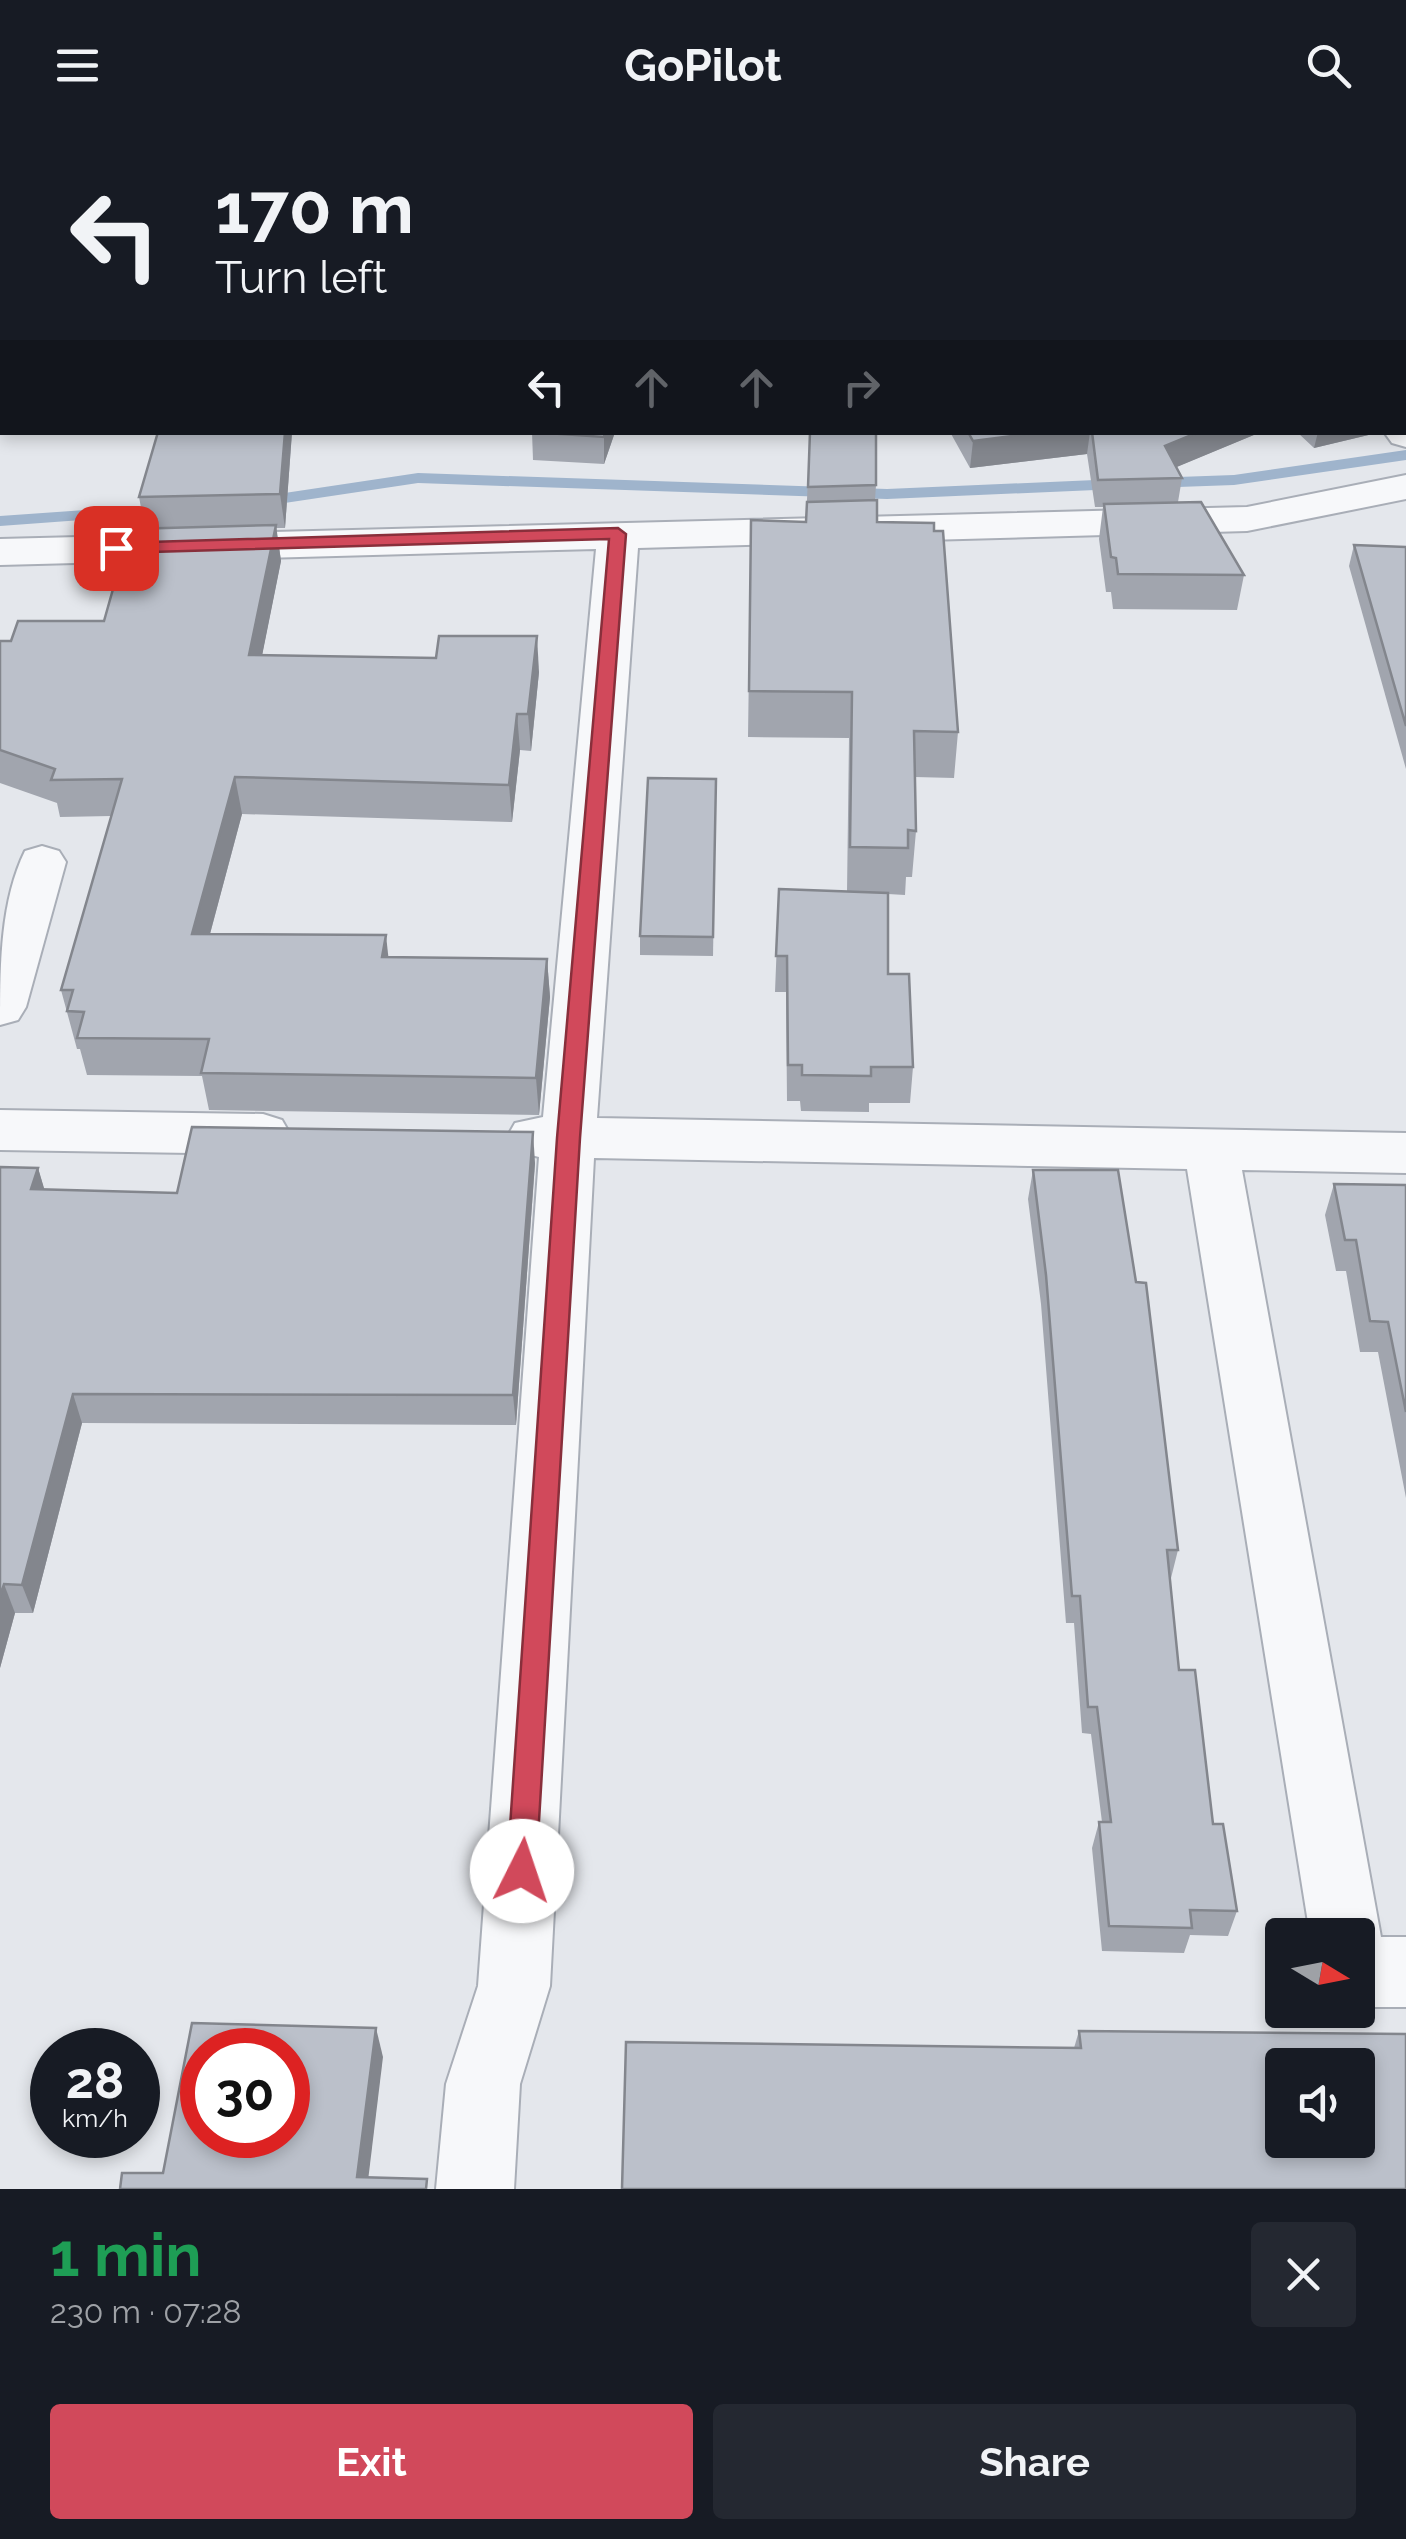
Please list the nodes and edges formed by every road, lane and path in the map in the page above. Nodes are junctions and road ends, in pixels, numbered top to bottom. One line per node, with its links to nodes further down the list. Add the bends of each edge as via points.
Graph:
1 (1406, 486): 2 (street, via 1247,519)
2 (618, 534): 3 (street); 9 (street)
3 (0, 552)
4 (42, 862): 5 (street)
5 (0, 1007)
6 (0, 1130): 7 (street)
7 (314, 1134)
8 (490, 1137): 9 (street)
9 (568, 1138): 10 (street); 15 (street, via 514,1986 483,2084)
10 (1211, 1150): 11 (street); 12 (street)
11 (1406, 1153)
12 (1343, 1918)
13 (1375, 1972): 14 (street)
14 (1406, 1972)
15 (475, 2189)

